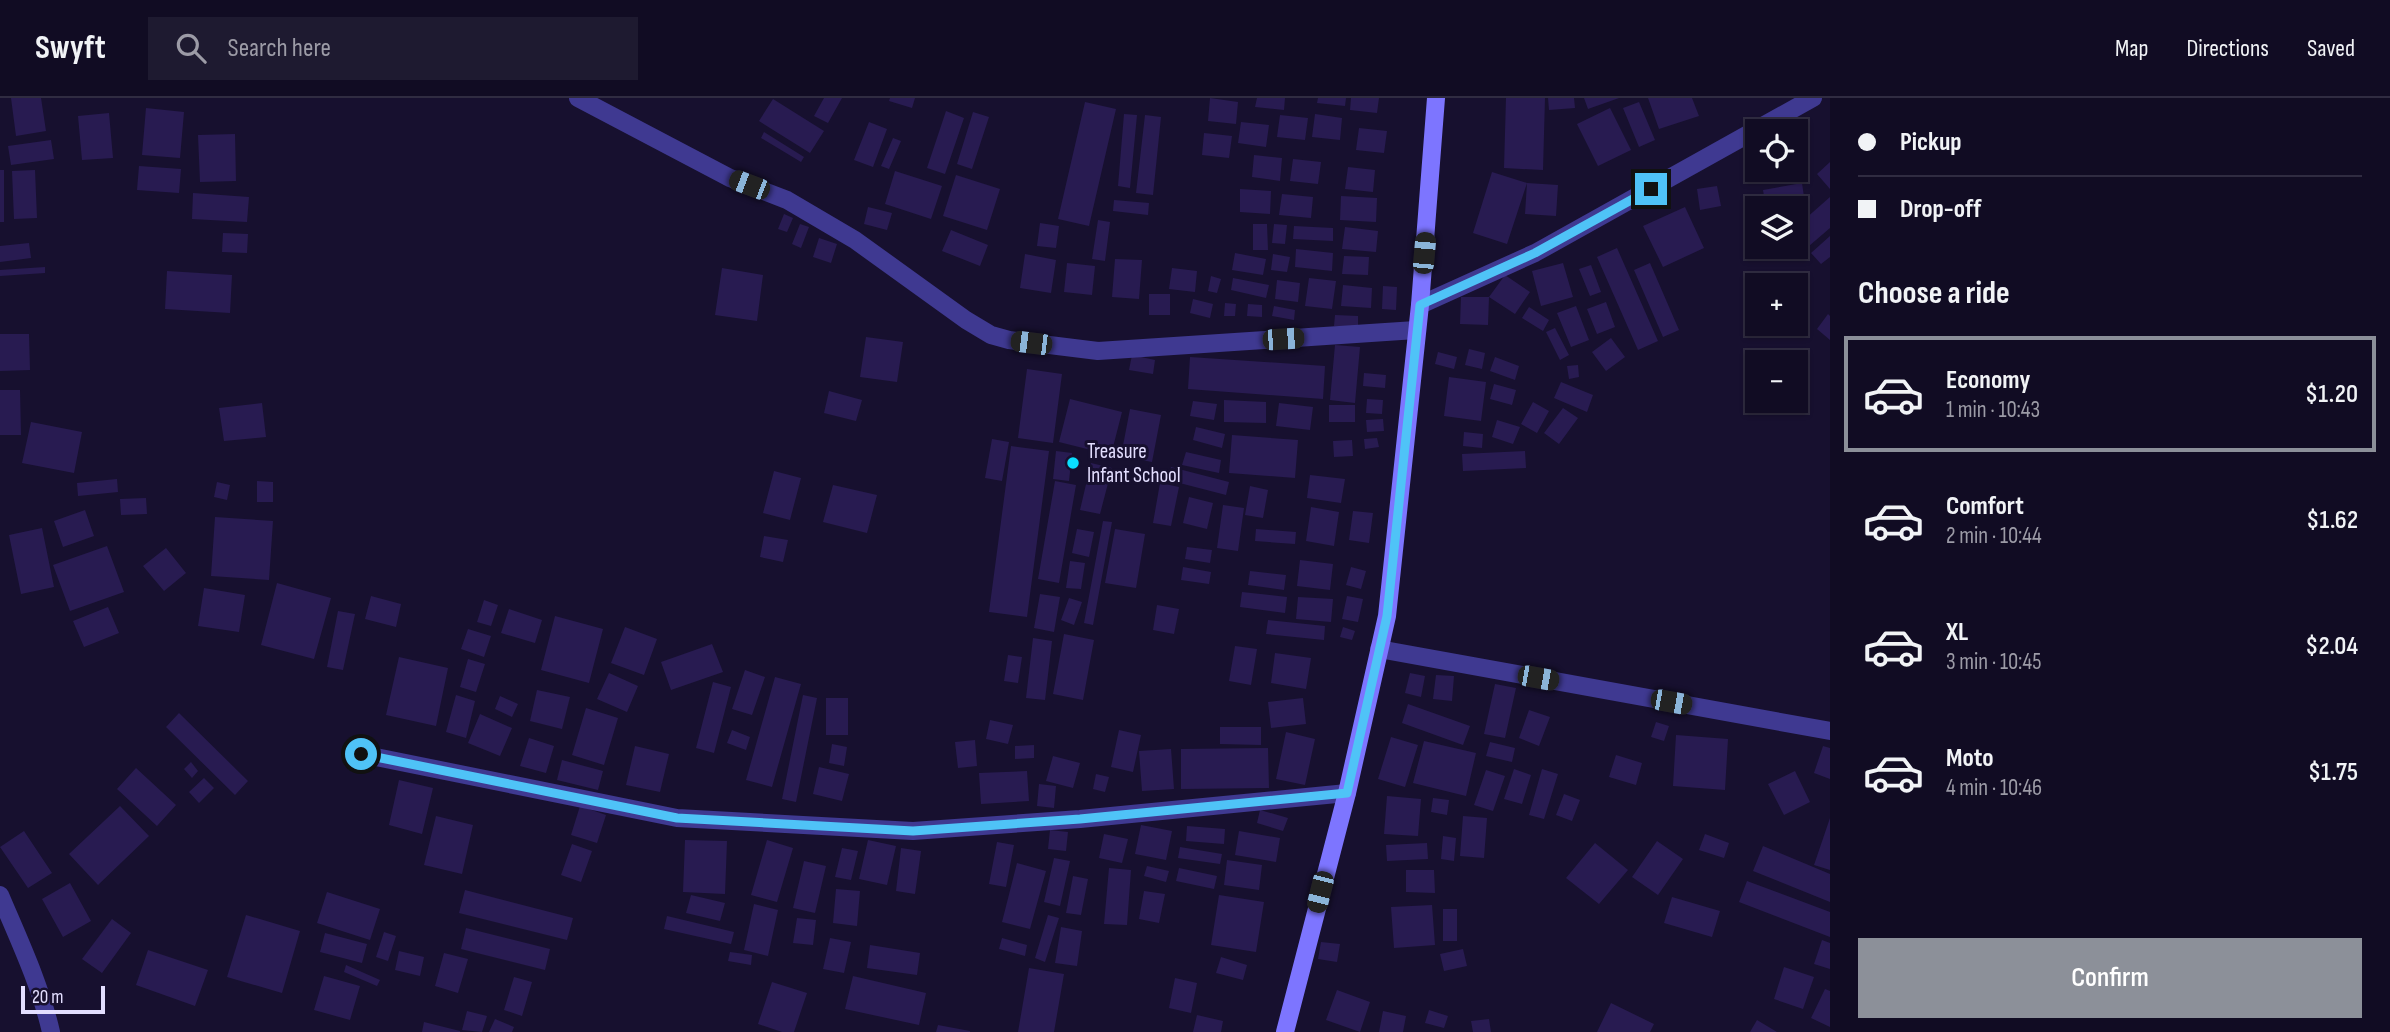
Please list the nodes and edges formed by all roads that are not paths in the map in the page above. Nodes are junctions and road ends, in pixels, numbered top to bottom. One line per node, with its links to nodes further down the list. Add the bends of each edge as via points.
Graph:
1 (578, 98): 5 (street, via 730,178 787,200 855,240 965,320 1009,340 1098,351)
2 (1436, 98): 4 (street)
3 (1813, 98): 4 (street, via 1535,253)
4 (1420, 305): 5 (street)
5 (1416, 330): 6 (street, via 1387,616)
6 (1379, 649): 7 (street); 9 (street)
7 (1830, 731)
8 (361, 754): 9 (street, via 677,818 913,831)
9 (1347, 793): 12 (street)
10 (0, 895): 11 (street, via 34,972)
11 (51, 1032)
12 (1285, 1032)

